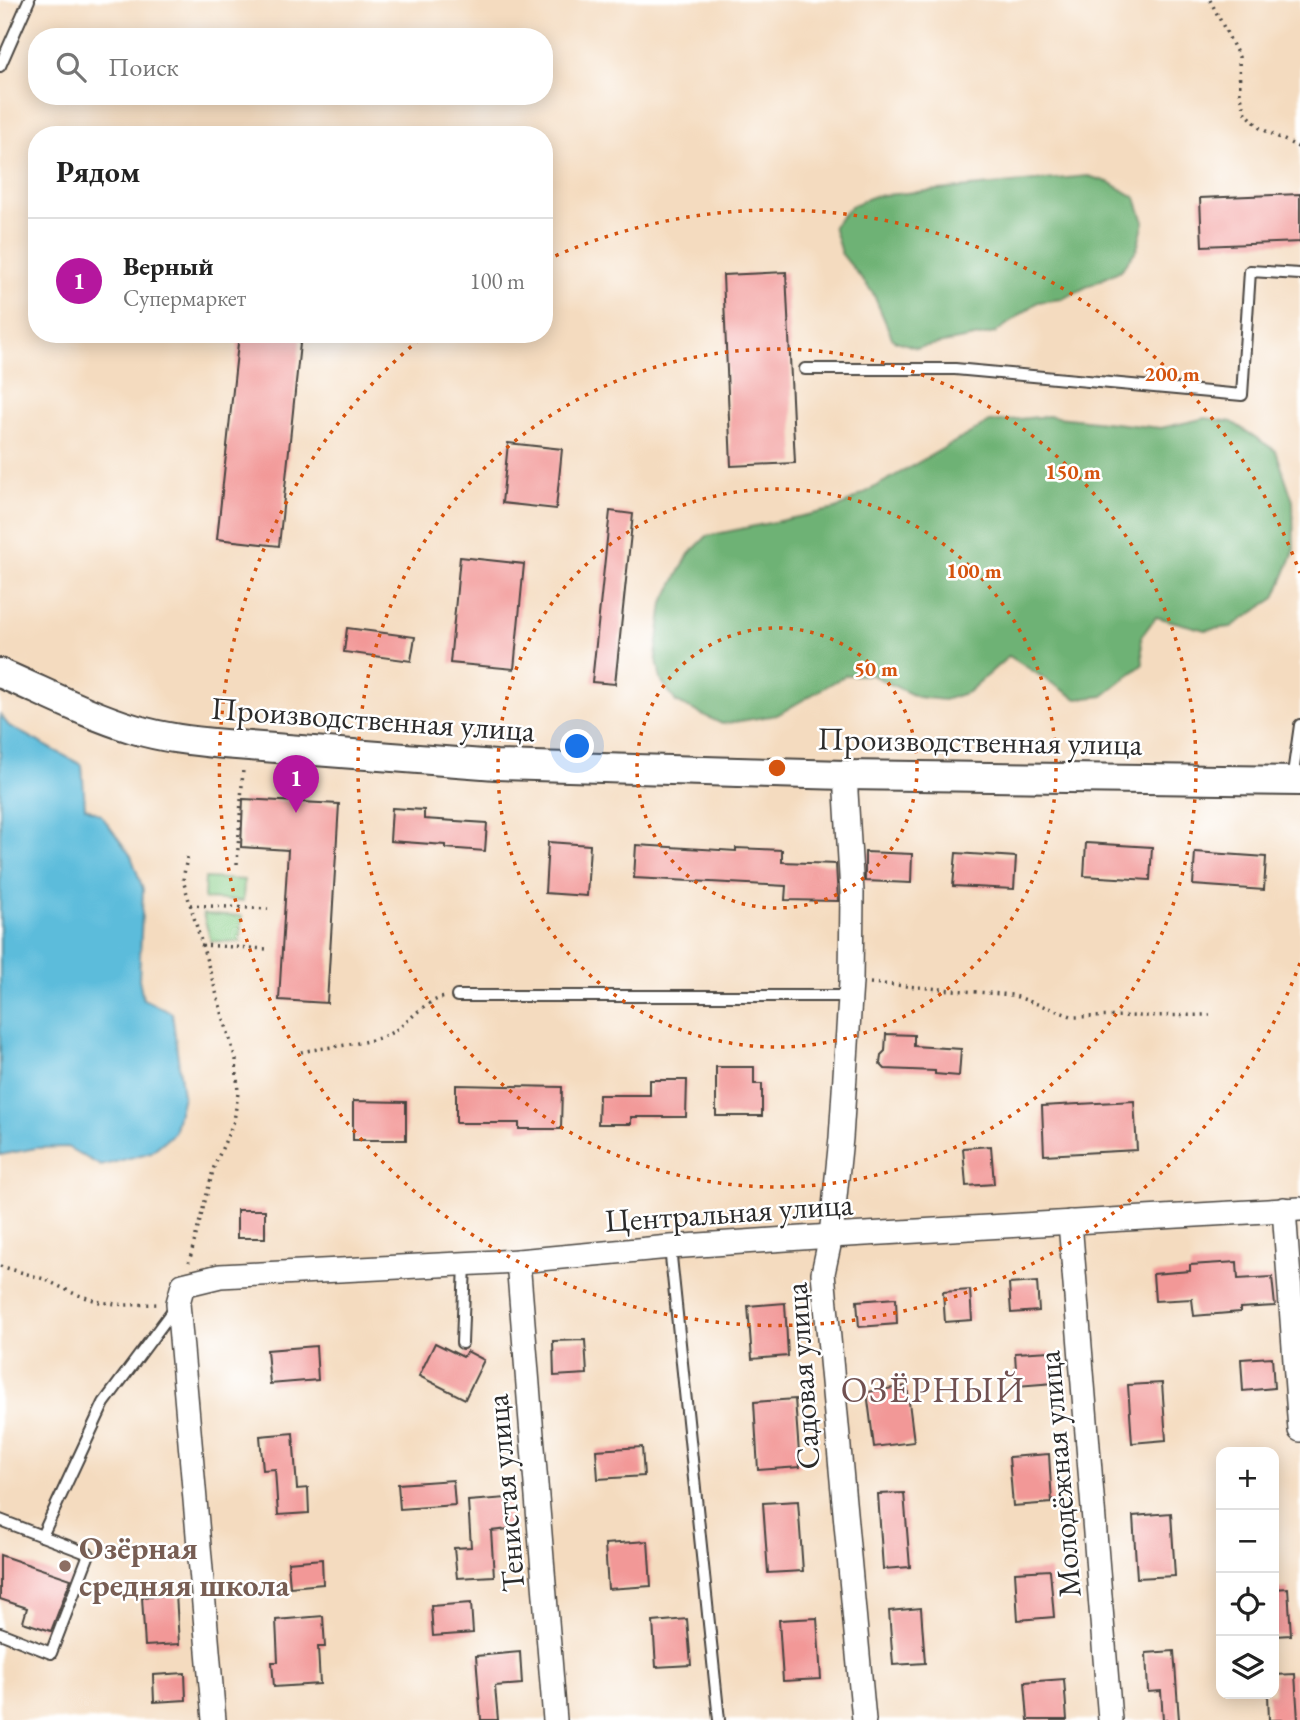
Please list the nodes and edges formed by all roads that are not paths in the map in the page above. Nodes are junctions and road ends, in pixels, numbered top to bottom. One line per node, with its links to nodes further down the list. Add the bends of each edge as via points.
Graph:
1 (29, 0): 2 (lane)
2 (0, 66)
3 (1300, 274): 4 (lane, via 1250,271 1242,395 955,369)
4 (805, 369)
5 (0, 673): 7 (street, Производственная улица, via 132,729 182,740 496,765)
6 (1300, 725): 8 (lane)
7 (845, 775): 8 (street, Производственная улица); 9 (street, Садовая улица, via 852,893)
8 (1296, 781)
9 (850, 989): 10 (lane); 13 (street, Садовая улица)
10 (457, 996)
11 (1292, 1209): 12 (street, Центральная улица); 19 (street)
12 (1070, 1222): 13 (street, Центральная улица); 27 (street, Молодёжная улица)
13 (831, 1236): 14 (street, Центральная улица); 26 (street, Садовая улица, via 823,1273)
14 (670, 1247): 15 (street, Центральная улица); 25 (lane)
15 (518, 1261): 16 (street, Центральная улица); 24 (street, Тенистая улица)
16 (465, 1263): 17 (street, Центральная улица, via 220,1276 183,1285); 18 (lane)
17 (178, 1303): 21 (lane, via 104,1403); 23 (street)
18 (462, 1343)
19 (1300, 1430)
20 (0, 1520): 21 (lane)
21 (42, 1536): 22 (lane, via 89,1554 51,1653)
22 (0, 1633)
23 (214, 1720)
24 (555, 1720)
25 (719, 1720)
26 (864, 1720)
27 (1110, 1720)

